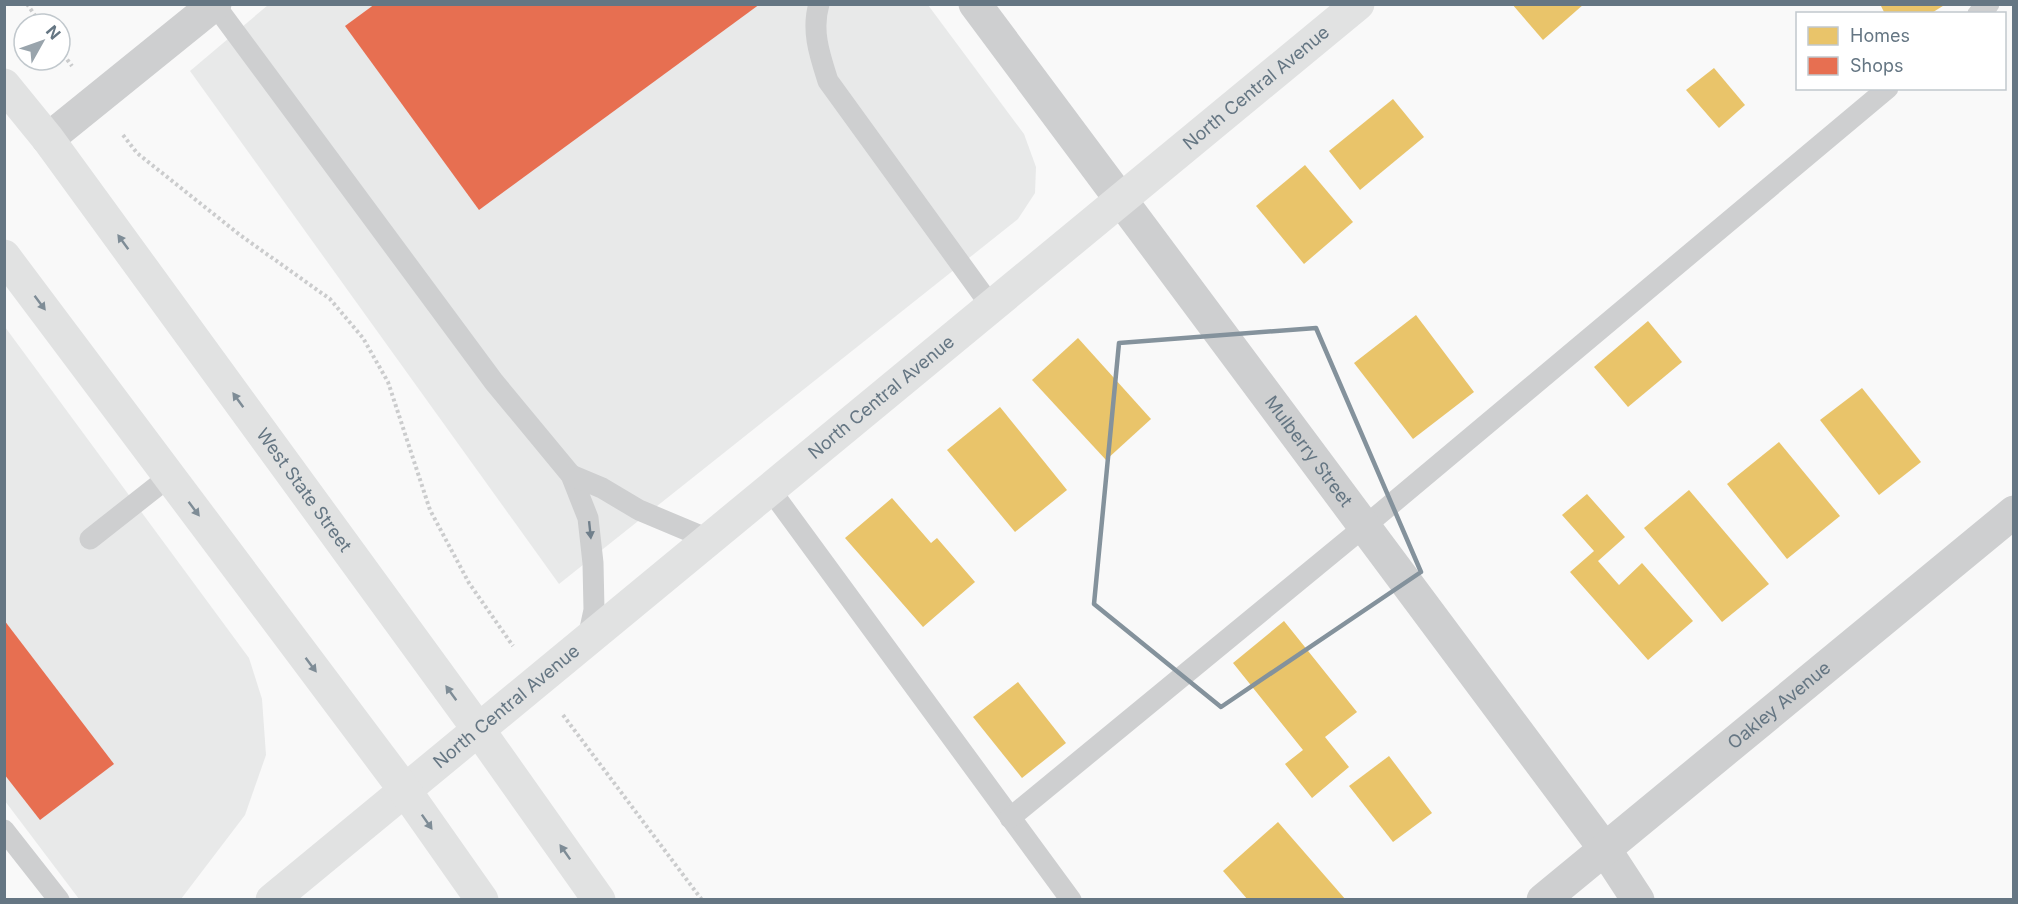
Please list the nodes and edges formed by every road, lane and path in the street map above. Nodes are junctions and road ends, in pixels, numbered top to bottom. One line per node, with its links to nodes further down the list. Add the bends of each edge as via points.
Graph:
1 (819, 4): 12 (lane, via 817,49 828,81)
2 (975, 4): 10 (street, Mulberry Street)
3 (1358, 4): 10 (main road, North Central Avenue)
4 (215, 5): 8 (street); 13 (lane, via 494,382)
5 (72, 67): 8 (path)
6 (4, 85): 9 (main road, West State Street)
7 (1886, 90): 17 (lane)
8 (96, 100): 9 (street); 21 (path, via 137,153 240,235 330,299 363,338 388,382 430,510 469,583)
9 (48, 139): 22 (main road, West State Street, one-way to 9)
10 (1120, 200): 12 (main road, North Central Avenue); 17 (street, Mulberry Street)
11 (4, 256): 14 (main road, one-way to 14)
12 (991, 306): 15 (main road, North Central Avenue)
13 (571, 475): 19 (lane); 20 (lane, one-way to 20, via 588,518 593,562 594,610)
14 (170, 476): 18 (lane); 23 (main road, one-way to 23)
15 (769, 488): 19 (main road, North Central Avenue); 24 (lane)
16 (2013, 512): 26 (street, Oakley Avenue)
17 (1364, 527): 24 (lane); 26 (street, Mulberry Street)
18 (90, 539)
19 (708, 539): 20 (main road, North Central Avenue)
20 (588, 638): 21 (main road, North Central Avenue)
21 (537, 680): 22 (main road, North Central Avenue); 31 (path)
22 (477, 729): 23 (main road, North Central Avenue); 30 (main road, West State Street, one-way to 22)
23 (404, 789): 28 (main road, North Central Avenue); 29 (main road, one-way to 29)
24 (1010, 818): 32 (lane)
25 (4, 830): 27 (lane)
26 (1604, 848): 33 (street, Oakley Avenue); 34 (street, Mulberry Street)
27 (58, 900)
28 (272, 900)
29 (482, 900)
30 (599, 900)
31 (702, 900)
32 (1071, 900)
33 (1543, 900)
34 (1638, 900)

